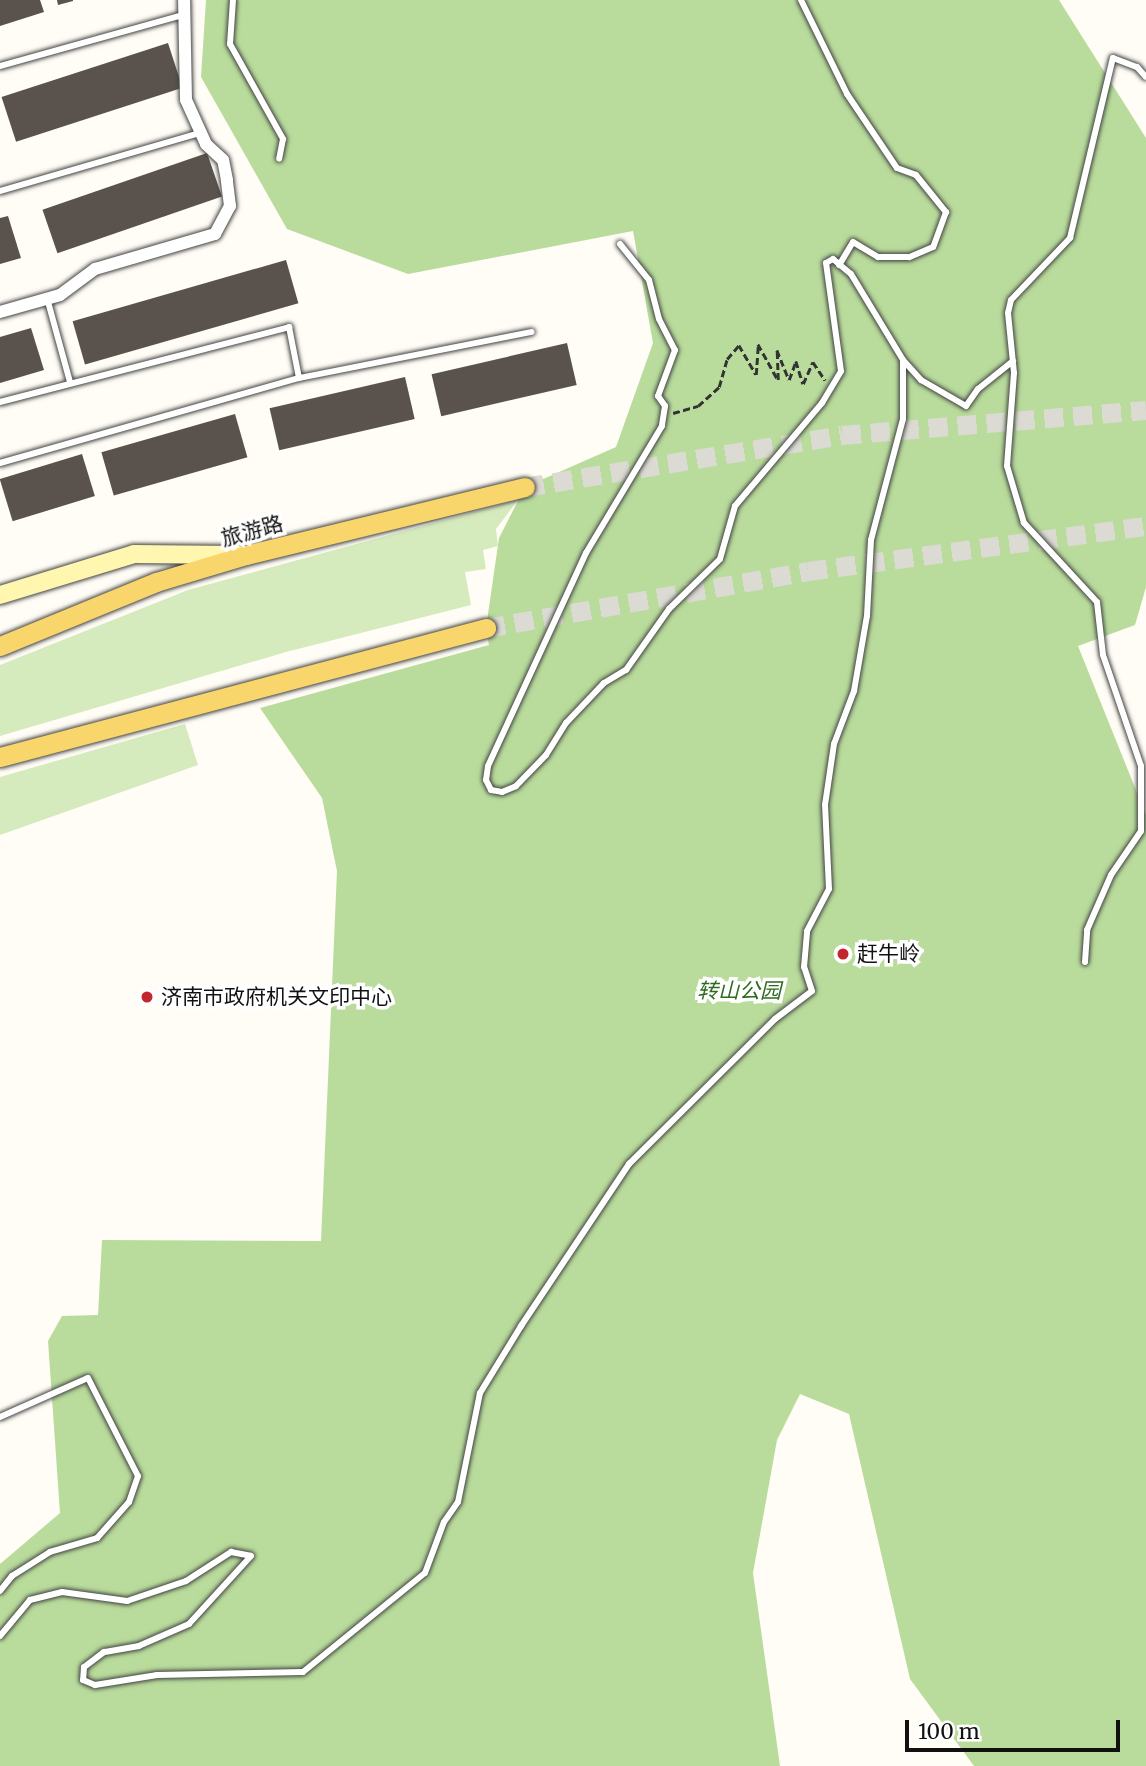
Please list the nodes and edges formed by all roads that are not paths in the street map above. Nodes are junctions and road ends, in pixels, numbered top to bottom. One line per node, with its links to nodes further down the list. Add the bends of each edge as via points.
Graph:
1 (184, 0): 4 (street)
2 (233, 0): 8 (lane, via 230,44 283,139)
3 (801, 0): 11 (lane, via 847,93 897,168 916,175 946,212 933,247 909,257 878,257 853,242)
4 (183, 15): 5 (lane); 7 (street, via 186,100)
5 (0, 66)
6 (1146, 77): 16 (lane, via 1137,67 1113,58 1070,238 1011,299)
7 (200, 133): 9 (lane); 12 (street, via 223,160 227,180 230,206 215,234 95,270 82,275 76,286)
8 (279, 159)
9 (0, 191)
10 (620, 244): 11 (lane, via 649,280 659,319 675,350 659,396 662,426 586,553 488,766 486,780 491,790 502,793 516,786 547,755 565,723 604,683 626,670 669,609 720,559 735,506 830,389 841,371 826,263 833,259)
11 (839, 265): 15 (lane, via 851,274)
12 (47, 298): 13 (street); 18 (lane)
13 (0, 312)
14 (531, 332): 17 (lane)
15 (903, 360): 16 (lane, via 921,380 966,406 978,388); 30 (lane, via 903,419 871,540 858,666 834,744 825,805 828,889 807,931 804,967 811,991 775,1019 629,1164 521,1326 480,1393 458,1503 444,1522 425,1573 303,1672 157,1675 95,1685 83,1680 84,1667 104,1653 139,1646 189,1624 251,1556 231,1552 186,1581 127,1601 62,1592 30,1600)
16 (1013, 361): 27 (lane, via 1007,466 1024,523 1097,602 1103,655 1141,766 1141,831 1111,875 1087,930)
17 (299, 378): 18 (lane, via 289,327); 20 (lane)
18 (70, 382): 19 (lane)
19 (0, 402)
20 (0, 463)
21 (525, 487): 22 (main road, 旅游路)
22 (246, 555): 23 (street, via 134,554); 25 (main road, 旅游路, via 156,582)
23 (0, 595)
24 (486, 628): 26 (main road)
25 (0, 646)
26 (0, 757)
27 (1085, 962)
28 (0, 1417): 29 (lane, via 88,1378 138,1476 129,1502 97,1538 50,1552 12,1576)
29 (0, 1591)
30 (0, 1636)

